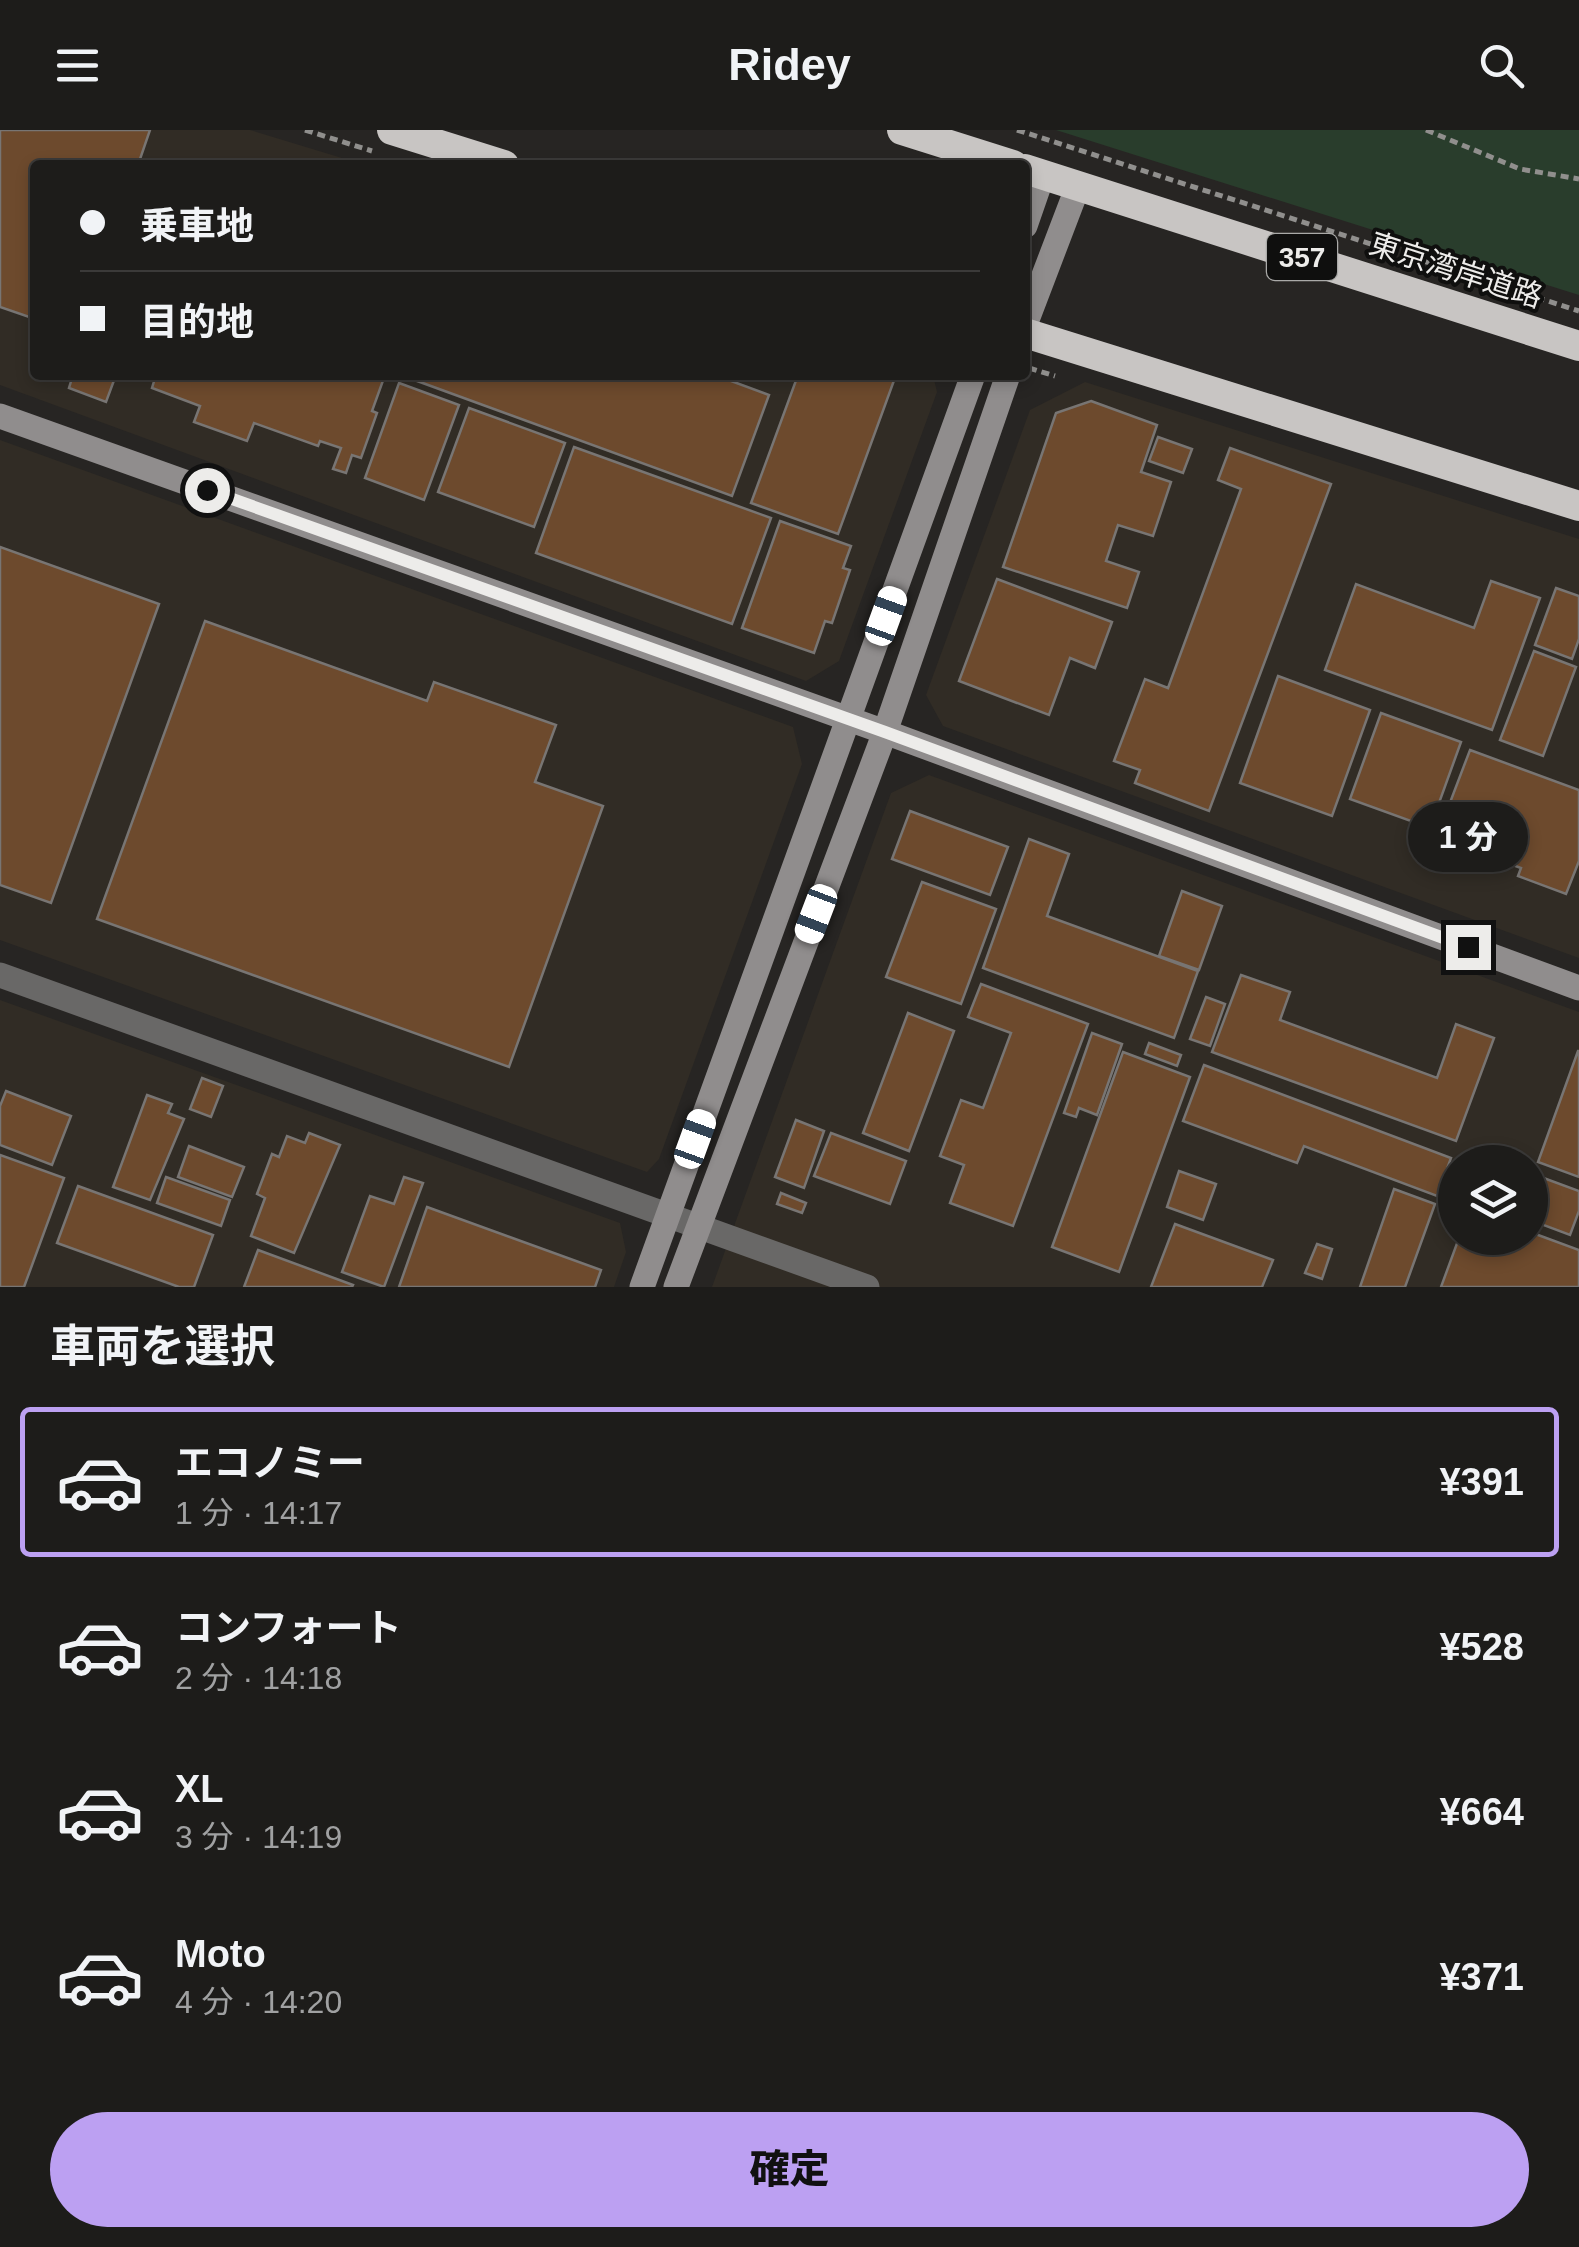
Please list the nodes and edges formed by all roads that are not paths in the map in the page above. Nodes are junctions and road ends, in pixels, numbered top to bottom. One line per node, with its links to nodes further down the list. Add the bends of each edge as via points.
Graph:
1 (902, 130): 4 (highway)
2 (386, 142): 3 (highway)
3 (478, 160)
4 (997, 160)
5 (1034, 172): 6 (highway, 東京湾岸道路 / 357)
6 (1078, 186): 7 (street); 9 (highway, 東京湾岸道路 / 357)
7 (1030, 316)
8 (1030, 331): 13 (highway)
9 (1579, 346)
10 (971, 380): 14 (street)
11 (1006, 380): 15 (street)
12 (0, 416): 14 (street)
13 (1579, 506)
14 (848, 719): 15 (street); 18 (street)
15 (885, 732): 17 (street); 19 (street)
16 (0, 974): 18 (street)
17 (1579, 988)
18 (667, 1217): 19 (street); 20 (street)
19 (698, 1226): 21 (street); 22 (street)
20 (642, 1287)
21 (676, 1287)
22 (867, 1287)

